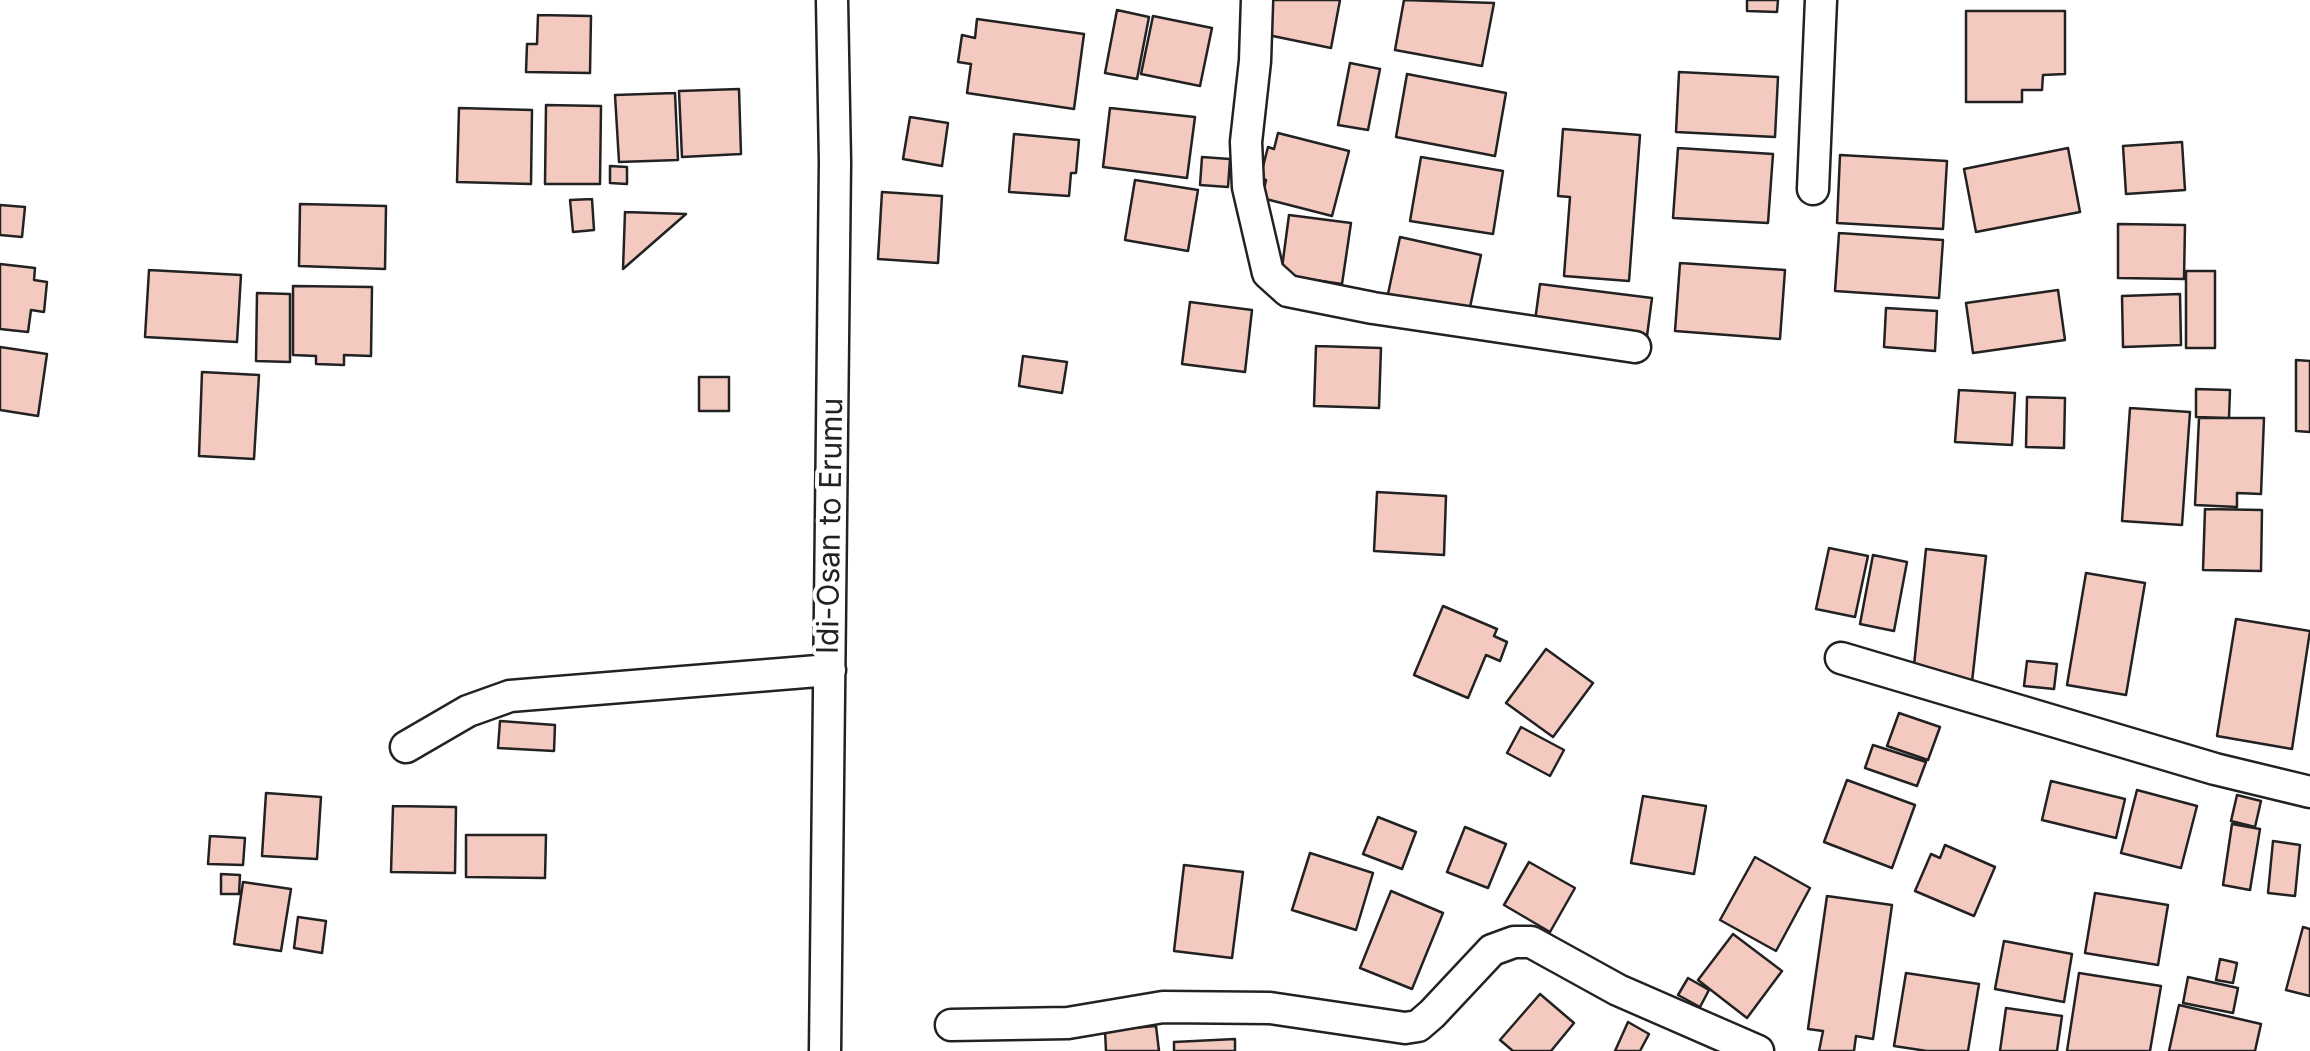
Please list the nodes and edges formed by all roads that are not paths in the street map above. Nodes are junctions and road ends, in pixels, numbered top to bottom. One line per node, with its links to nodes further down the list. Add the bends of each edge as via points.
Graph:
1 (832, 0): 7 (street, Idi-Osan to Erumu)
2 (1257, 0): 5 (street, via 1246,142 1248,187 1268,273 1288,291)
3 (1821, 0): 4 (street)
4 (1812, 189)
5 (1635, 347)
6 (1841, 658): 9 (street)
7 (830, 670): 8 (street, via 510,696 468,711); 11 (street, Idi-Osan to Erumu)
8 (406, 747)
9 (2310, 792)
10 (951, 1026): 12 (street, via 1068,1023 1163,1007 1270,1008 1405,1028 1432,1014 1492,950 1531,942 1618,990)
11 (825, 1051)
12 (1758, 1051)

